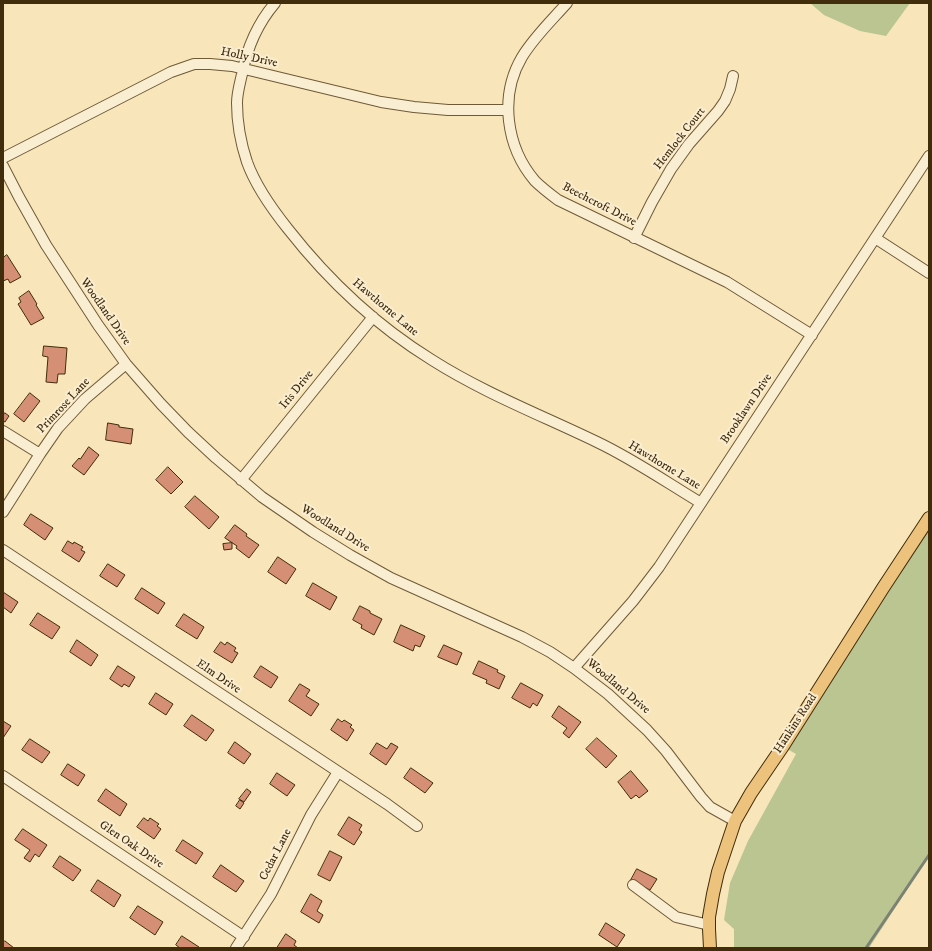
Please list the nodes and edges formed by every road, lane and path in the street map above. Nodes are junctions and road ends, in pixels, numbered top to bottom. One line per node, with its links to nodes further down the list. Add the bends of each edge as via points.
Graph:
1 (275, 3): 3 (street, Hawthorne Lane, via 254,35)
2 (567, 3): 5 (street, Beechcroft Drive, via 529,46 521,59 510,87)
3 (243, 69): 5 (street, Holly Drive, via 381,102 448,110); 7 (street, Holly Drive, via 204,64 187,66); 12 (street, Hawthorne Lane, via 237,103 238,118 247,163 262,194 304,250)
4 (733, 76): 9 (street, Hemlock Court, via 725,101 671,169)
5 (508, 110): 9 (street, Beechcroft Drive, via 510,132 518,155 526,169 546,192)
6 (929, 156): 10 (street, Brooklawn Drive)
7 (3, 158)
8 (3, 166): 14 (street, Woodland Drive, via 46,245)
9 (634, 238): 13 (street, Beechcroft Drive, via 727,282)
10 (875, 238): 11 (street); 13 (street, Brooklawn Drive)
11 (929, 273)
12 (373, 318): 17 (street, Iris Drive); 18 (street, Hawthorne Lane, via 404,342 462,378 625,456)
13 (812, 335): 18 (street, Brooklawn Drive)
14 (126, 364): 16 (street, Primrose Lane, via 85,399 58,428); 17 (street, Woodland Drive, via 188,432)
15 (3, 431): 16 (street)
16 (40, 454): 19 (street, Primrose Lane)
17 (241, 480): 22 (street, Woodland Drive, via 313,532 362,562 522,637)
18 (701, 502): 22 (street, Brooklawn Drive, via 633,601)
19 (3, 512)
20 (929, 518): 25 (main road, Hankins Road, via 783,746 750,792)
21 (3, 550): 23 (street, Elm Drive)
22 (574, 668): 25 (street, Woodland Drive, via 608,694 647,730 710,807)
23 (338, 772): 26 (street, Elm Drive); 29 (street, Cedar Lane, via 311,815 271,894)
24 (3, 776): 29 (street, Glen Oak Drive)
25 (735, 821): 28 (main road, Hankins Road, via 718,872)
26 (418, 826)
27 (633, 885): 28 (street, via 676,917)
28 (709, 925): 31 (main road, Hankins Road)
29 (244, 937): 30 (street, Cedar Lane)
30 (236, 948)
31 (710, 948)

